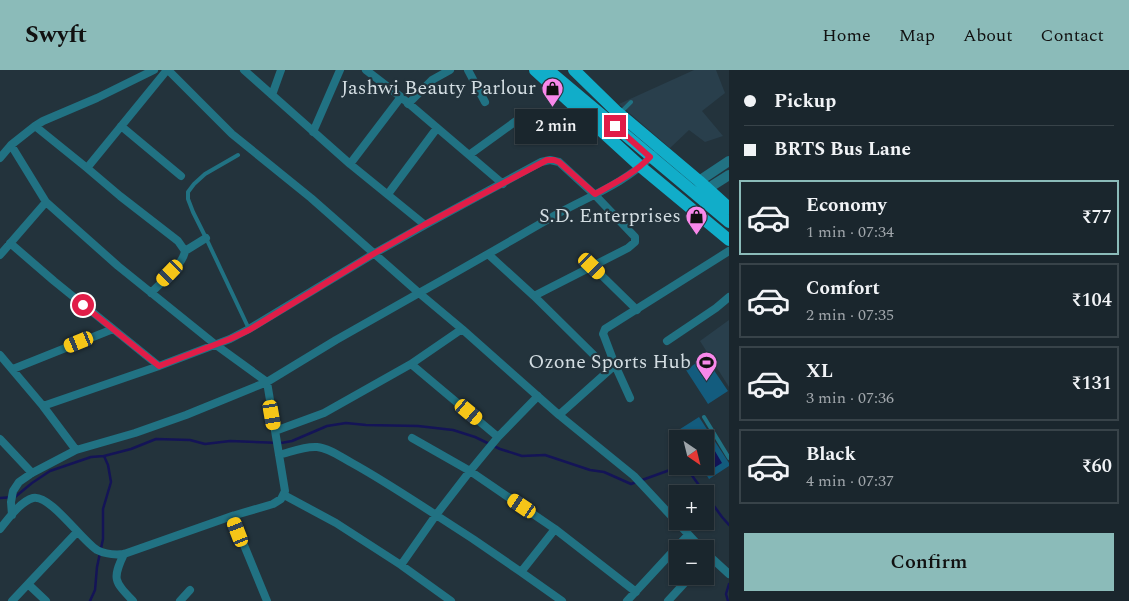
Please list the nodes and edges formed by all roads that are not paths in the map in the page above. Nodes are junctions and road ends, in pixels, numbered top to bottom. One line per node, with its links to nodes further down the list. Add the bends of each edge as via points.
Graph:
1 (154, 70): 19 (street)
2 (167, 70): 20 (street); 47 (street, via 232,134)
3 (244, 70): 12 (street)
4 (282, 70): 12 (street)
5 (340, 70): 22 (street)
6 (450, 70): 16 (street, via 432,80)
7 (468, 70): 14 (street)
8 (534, 70): 30 (main road)
9 (548, 70): 24 (main road, via 615,126)
10 (574, 70): 17 (main road)
11 (370, 71): 13 (street)
12 (272, 95): 22 (street)
13 (400, 97): 16 (street); 29 (street)
14 (485, 102)
15 (631, 102): 17 (lane)
16 (408, 104): 21 (street)
17 (619, 113): 24 (main road)
18 (516, 121): 26 (street)
19 (35, 126): 23 (street); 31 (street)
20 (121, 126): 31 (street); 33 (street)
21 (438, 128): 26 (street); 36 (street)
22 (313, 132): 29 (street)
23 (11, 145): 27 (street); 38 (street)
24 (655, 152): 30 (street); 35 (main road); 40 (main road)
25 (238, 155): 42 (lane, via 205,174 188,192 193,212)
26 (469, 155): 34 (street)
27 (0, 158)
28 (729, 161): 35 (street)
29 (350, 164): 36 (street)
30 (641, 167): 37 (street); 43 (main road)
31 (87, 168): 45 (street, via 178,241)
32 (729, 175): 35 (street)
33 (181, 176)
34 (503, 184): 37 (street, via 541,162 557,160); 41 (street)
35 (703, 185): 39 (main road)
36 (388, 194): 41 (street)
37 (595, 194): 48 (street); 50 (street, via 636,239 628,248)
38 (46, 202): 44 (street); 51 (street)
39 (729, 208)
40 (729, 222)
41 (424, 225): 47 (street)
42 (206, 238): 45 (street); 58 (lane)
43 (729, 240)
44 (10, 243): 49 (street); 56 (street)
45 (185, 251): 51 (street, via 179,263)
46 (729, 251): 55 (street)
47 (375, 253): 52 (street); 58 (street)
48 (488, 254): 52 (street); 53 (street)
49 (0, 255)
50 (592, 266): 53 (street); 55 (street)
51 (151, 293): 60 (street)
52 (419, 293): 57 (street); 66 (street)
53 (534, 296): 64 (street)
54 (729, 297): 59 (street)
55 (637, 310): 64 (street, via 604,331)
56 (112, 329): 63 (street); 65 (street)
57 (462, 329): 62 (street); 67 (street)
58 (249, 330): 60 (street)
59 (667, 341)
60 (216, 345): 63 (street); 66 (street)
61 (0, 355): 65 (street)
62 (410, 364): 72 (street, via 324,413); 75 (street)
63 (159, 366): 69 (street)
64 (612, 368): 68 (street); 70 (street)
65 (13, 369): 69 (street)
66 (267, 382): 72 (street); 76 (street, via 186,415)
67 (538, 396): 70 (street); 75 (street)
68 (630, 398)
69 (42, 406): 76 (street)
70 (559, 415): 88 (street, via 635,477)
71 (704, 417): 78 (lane)
72 (275, 433): 77 (street)
73 (412, 438): 79 (street)
74 (0, 439): 80 (street)
75 (497, 439): 79 (street)
76 (76, 450): 80 (street)
77 (279, 452): 81 (street); 83 (street, via 324,448)
78 (729, 458)
79 (470, 470): 83 (street); 86 (street)
80 (32, 473): 82 (street, via 13,491)
81 (284, 495): 84 (street, via 278,502); 92 (street, via 336,523)
82 (12, 515): 85 (street); 87 (street, via 27,500 41,498)
83 (436, 515): 92 (street); 93 (street)
84 (232, 516): 90 (street); 103 (street)
85 (2, 526)
86 (555, 529): 93 (street); 98 (street)
87 (78, 532): 90 (street, via 98,550); 95 (street)
88 (688, 535): 89 (street); 98 (street)
89 (693, 540)
90 (124, 554): 101 (street, via 116,577)
91 (714, 562): 94 (street)
92 (401, 565): 104 (street)
93 (521, 572): 105 (street)
94 (729, 574)
95 (28, 584): 99 (street); 100 (street)
96 (683, 585): 107 (street)
97 (190, 590): 102 (street)
98 (636, 592): 106 (street)
99 (12, 601)
100 (46, 601)
101 (133, 601)
102 (180, 601)
103 (267, 601)
104 (451, 601)
105 (562, 601)
106 (628, 601)
107 (668, 601)

